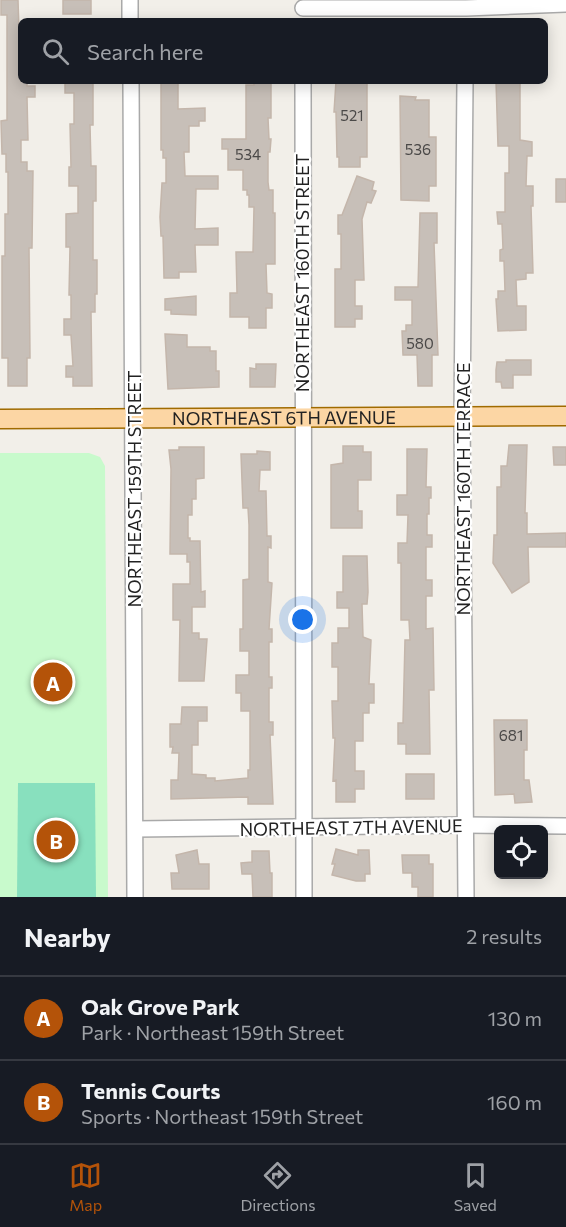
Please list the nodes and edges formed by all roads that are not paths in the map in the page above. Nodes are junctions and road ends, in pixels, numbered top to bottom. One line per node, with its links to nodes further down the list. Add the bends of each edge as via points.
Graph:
1 (130, 0): 5 (street)
2 (566, 4): 4 (street)
3 (303, 10): 4 (street)
4 (465, 10)
5 (130, 18)
6 (131, 84): 11 (street, NORTHEAST 159TH STREET)
7 (303, 84): 12 (street, NORTHEAST 160TH STREET)
8 (465, 84): 10 (street, NORTHEAST 160TH TERRACE)
9 (566, 416): 10 (main road, NORTHEAST 6TH AVENUE)
10 (462, 417): 12 (main road, NORTHEAST 6TH AVENUE); 14 (street, NORTHEAST 160TH TERRACE)
11 (133, 418): 12 (main road, NORTHEAST 6TH AVENUE); 13 (main road, NORTHEAST 6TH AVENUE); 17 (street, NORTHEAST 159TH STREET)
12 (302, 419): 16 (street, NORTHEAST 160TH STREET)
13 (0, 420)
14 (465, 825): 15 (street, NORTHEAST 7TH AVENUE); 16 (street, NORTHEAST 7TH AVENUE); 20 (street, NORTHEAST 160TH TERRACE)
15 (566, 826)
16 (304, 828): 17 (street, NORTHEAST 7TH AVENUE); 19 (street, NORTHEAST 160TH STREET)
17 (136, 829): 18 (street, NORTHEAST 159TH STREET)
18 (135, 897)
19 (304, 897)
20 (466, 897)

